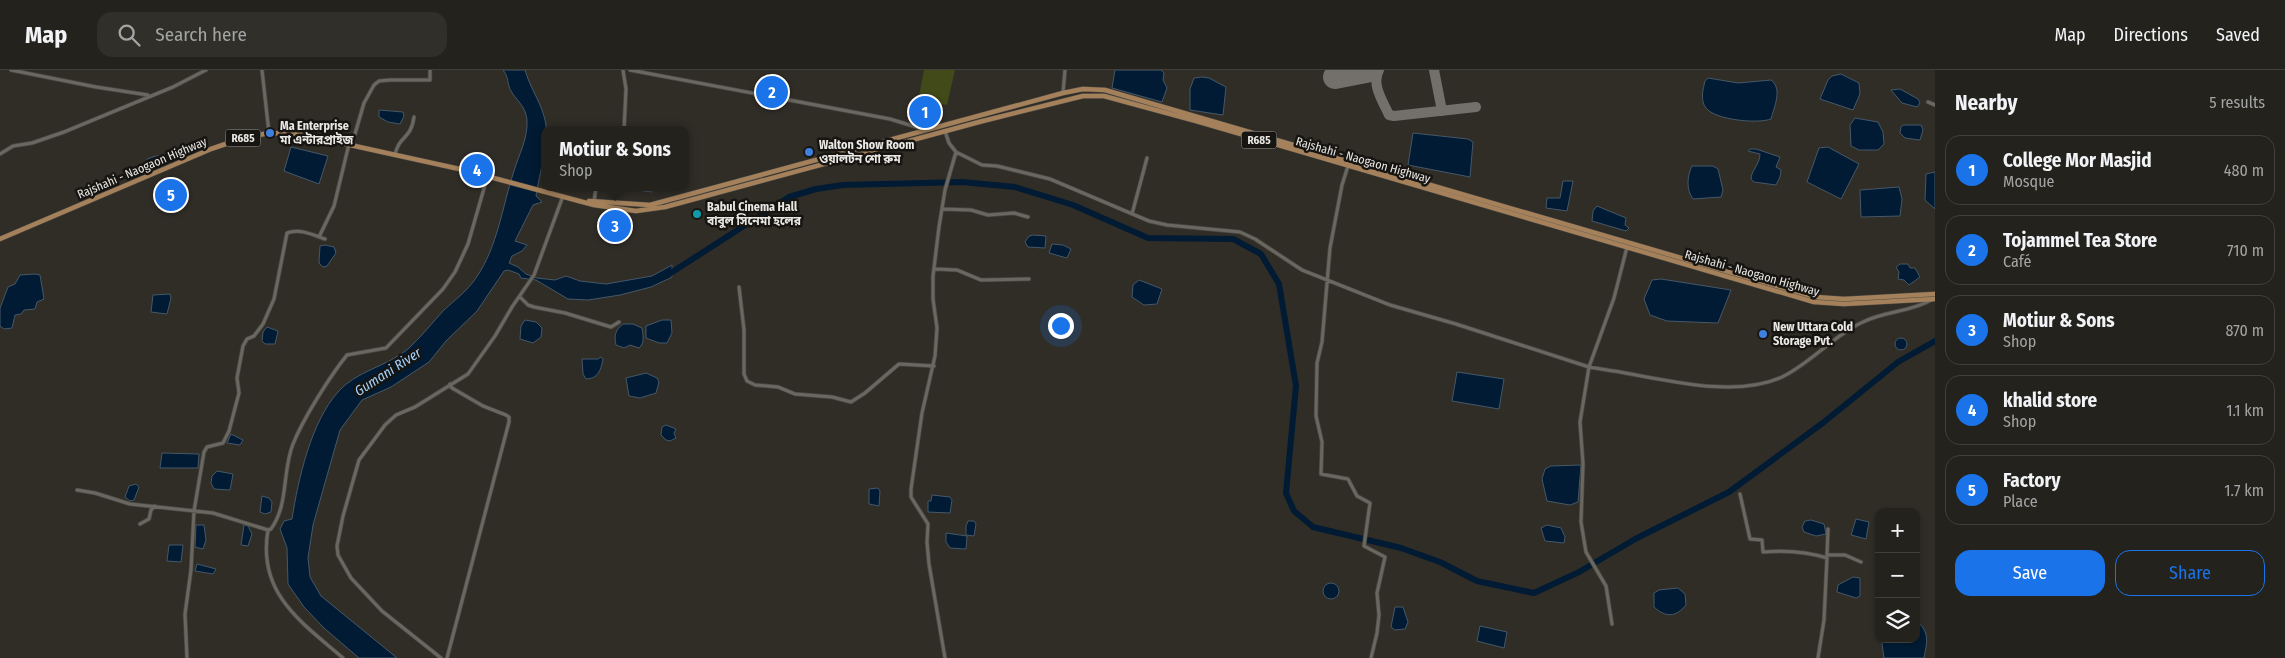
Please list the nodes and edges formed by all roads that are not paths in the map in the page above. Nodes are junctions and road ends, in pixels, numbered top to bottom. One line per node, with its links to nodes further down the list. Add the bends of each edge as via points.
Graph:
1 (11, 70): 10 (street)
2 (206, 70): 8 (street)
3 (262, 70): 19 (street)
4 (430, 70): 21 (street, via 430,80 390,80 374,85)
5 (624, 70): 16 (street)
6 (630, 70): 17 (street, via 890,119)
7 (1065, 70): 9 (street)
8 (195, 72): 10 (street, via 173,87)
9 (1063, 93): 12 (main road, Rajshahi - Naogaon Highway / R685); 26 (main road, Rajshahi - Naogaon Highway / R685, via 1082,89 1104,90)
10 (149, 95): 23 (street, via 52,136 13,146)
11 (1928, 102): 13 (street)
12 (1019, 105): 14 (main road); 17 (main road, Rajshahi - Naogaon Highway / R685)
13 (1935, 105)
14 (1021, 111): 18 (main road, Rajshahi - Naogaon Highway / R685); 26 (main road, Rajshahi - Naogaon Highway / R685, via 1083,96 1104,96)
15 (414, 117): 24 (street, via 409,136 397,146)
16 (624, 126)
17 (929, 131): 20 (main road, Rajshahi - Naogaon Highway / R685)
18 (945, 131): 20 (main road, Rajshahi - Naogaon Highway / R685); 22 (street)
19 (269, 133): 21 (main road, Rajshahi - Naogaon Highway / R685, via 300,134); 38 (main road, Rajshahi - Naogaon Highway / R685, via 211,149)
20 (893, 143): 33 (main road, Rajshahi - Naogaon Highway / R685, via 650,210 620,210)
21 (349, 144): 24 (main road, Rajshahi - Naogaon Highway / R685); 37 (street, via 334,206)
22 (956, 152): 34 (street); 35 (street, via 982,165 1050,179)
23 (0, 154)
24 (395, 155): 28 (main road, Rajshahi - Naogaon Highway / R685)
25 (1147, 158): 35 (street)
26 (1338, 160): 27 (main road, Rajshahi - Naogaon Highway / R685); 47 (main road, Rajshahi - Naogaon Highway / R685, via 1815,297)
27 (1348, 166): 40 (main road, Rajshahi - Naogaon Highway / R685); 43 (street, via 1334,221)
28 (487, 178): 29 (main road, Rajshahi - Naogaon Highway / R685); 61 (street, via 468,244 443,289 386,348 347,354 322,393 293,444 282,503 274,524)
29 (541, 191)
30 (542, 191): 32 (main road, Rajshahi - Naogaon Highway / R685)
31 (596, 191): 33 (street)
32 (563, 196): 33 (main road, Rajshahi - Naogaon Highway / R685); 46 (street, via 532,280)
33 (594, 203)
34 (942, 209): 36 (street, via 971,210 988,215 1014,213); 41 (street)
35 (1132, 214): 43 (street, via 1167,225 1240,232 1302,270)
36 (1028, 217)
37 (319, 237): 39 (street); 58 (street, via 303,231 287,233 274,299 263,324 243,346 238,366 239,393 229,431 223,443 208,447 204,452)
38 (0, 239)
39 (325, 239)
40 (1627, 247): 47 (main road, Rajshahi - Naogaon Highway / R685, via 1814,302 1844,304); 51 (street, via 1614,298)
41 (934, 269): 42 (street, via 957,270 981,280); 50 (street, via 933,299 938,328)
42 (1029, 279)
43 (1327, 279): 51 (street, via 1397,308); 70 (street, via 1316,391 1316,416 1322,442 1321,474 1348,479 1357,496 1370,503 1364,546 1385,557 1377,593 1377,633)
44 (739, 286): 50 (street, via 744,374 747,381 755,385 851,402 899,364)
45 (1935, 294): 47 (main road, Rajshahi - Naogaon Highway / R685)
46 (520, 297): 49 (street, via 534,308 565,313 600,325 611,327); 54 (street, via 468,374)
47 (1886, 299): 48 (main road, Rajshahi - Naogaon Highway / R685)
48 (1933, 299): 52 (street, via 1920,306 1864,321 1782,377 1756,384 1716,388)
49 (619, 322)
50 (934, 366): 69 (street, via 922,413 911,497 928,524 929,564)
51 (1588, 367): 52 (street); 64 (street, via 1580,422 1583,464 1581,522 1586,552 1606,586)
52 (1606, 370): 53 (street)
53 (1614, 371)
54 (450, 384): 67 (street, via 415,407 396,415 368,445 359,460 337,546 344,568 363,591 395,622); 68 (street, via 483,406 506,415 509,422)
55 (77, 490): 57 (street, via 130,504)
56 (1740, 494): 62 (street, via 1750,539 1762,540 1764,552 1791,550)
57 (156, 506): 58 (street); 59 (street, via 152,508 149,519)
58 (194, 511): 61 (street, via 213,513); 65 (street, via 185,614)
59 (140, 524)
60 (1828, 529): 62 (street)
61 (268, 530): 66 (street, via 265,556 274,589 295,615)
62 (1827, 556): 63 (street, via 1845,555); 71 (street, via 1824,620)
63 (1861, 562)
64 (1612, 624)
65 (187, 658)
66 (343, 658)
67 (441, 658)
68 (446, 658)
69 (945, 658)
70 (1370, 658)
71 (1818, 658)

